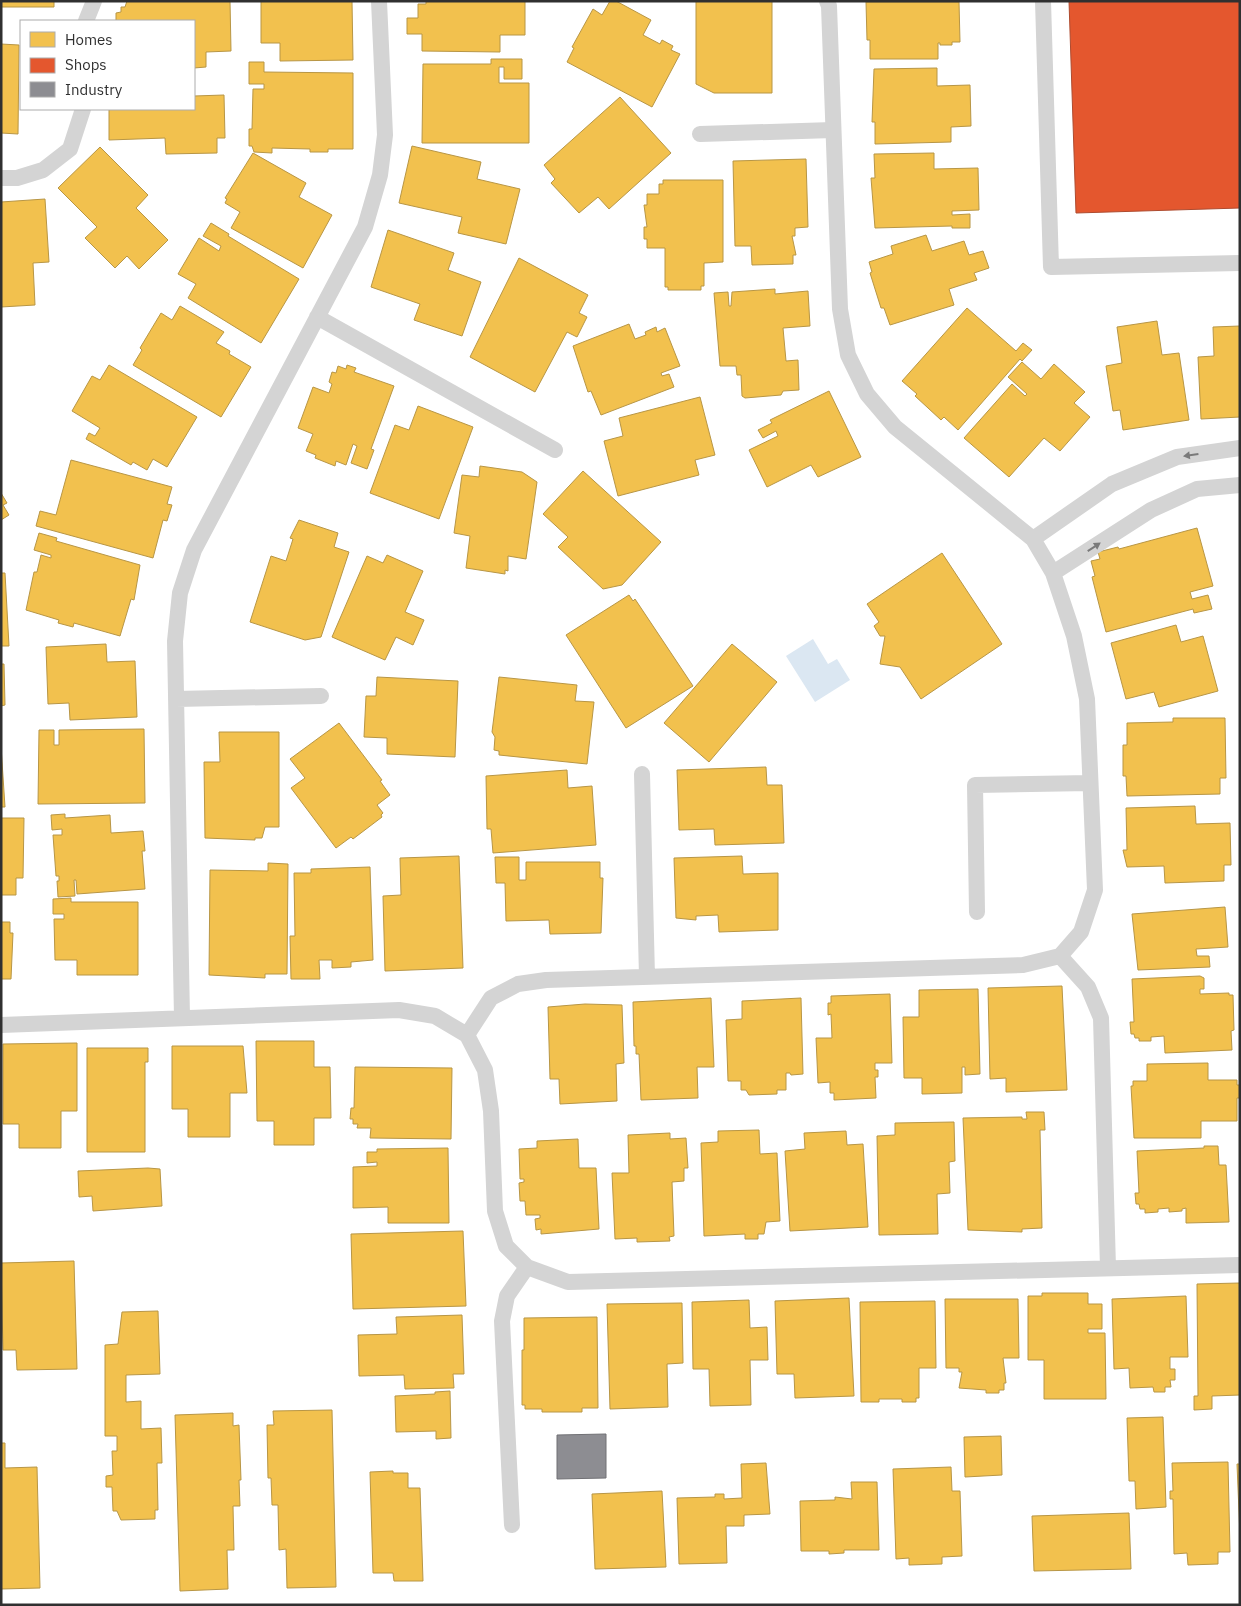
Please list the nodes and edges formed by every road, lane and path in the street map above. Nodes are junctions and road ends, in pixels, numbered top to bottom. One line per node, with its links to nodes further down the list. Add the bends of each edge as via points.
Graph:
1 (94, 1): 5 (lane)
2 (379, 1): 11 (lane, via 385,135 380,175 365,227)
3 (827, 1): 7 (lane)
4 (1043, 1): 10 (lane, via 1051,266)
5 (86, 20)
6 (83, 110): 9 (lane, via 70,149 44,170 18,178)
7 (834, 130): 8 (lane); 15 (lane, via 840,310 848,355 867,394 895,427)
8 (700, 134)
9 (1, 178)
10 (1240, 263)
11 (317, 317): 13 (lane); 18 (lane, via 194,550 180,593 175,641)
12 (1240, 448): 15 (lane, one-way to 15, via 1177,457 1112,484)
13 (555, 450)
14 (1240, 485): 16 (lane, one-way to 14, via 1151,510 1197,489)
15 (1034, 539): 16 (lane)
16 (1053, 573): 20 (lane, via 1074,636 1086,699)
17 (321, 696): 18 (lane)
18 (176, 699): 24 (lane)
19 (642, 774): 23 (lane)
20 (1090, 783): 21 (lane, via 975,785); 22 (lane, via 1095,890 1081,932)
21 (977, 912)
22 (1060, 956): 23 (lane, via 1023,965); 29 (lane, via 1088,987 1101,1018)
23 (647, 977): 26 (lane, via 518,984 491,998)
24 (182, 1018): 25 (lane); 26 (lane, via 399,1010 435,1016)
25 (1, 1025)
26 (466, 1035): 28 (lane, via 485,1070 491,1111 495,1211 506,1246)
27 (1240, 1265): 29 (lane)
28 (527, 1267): 29 (lane, via 568,1282); 30 (lane, via 507,1296 502,1321)
29 (1108, 1268)
30 (512, 1525)

